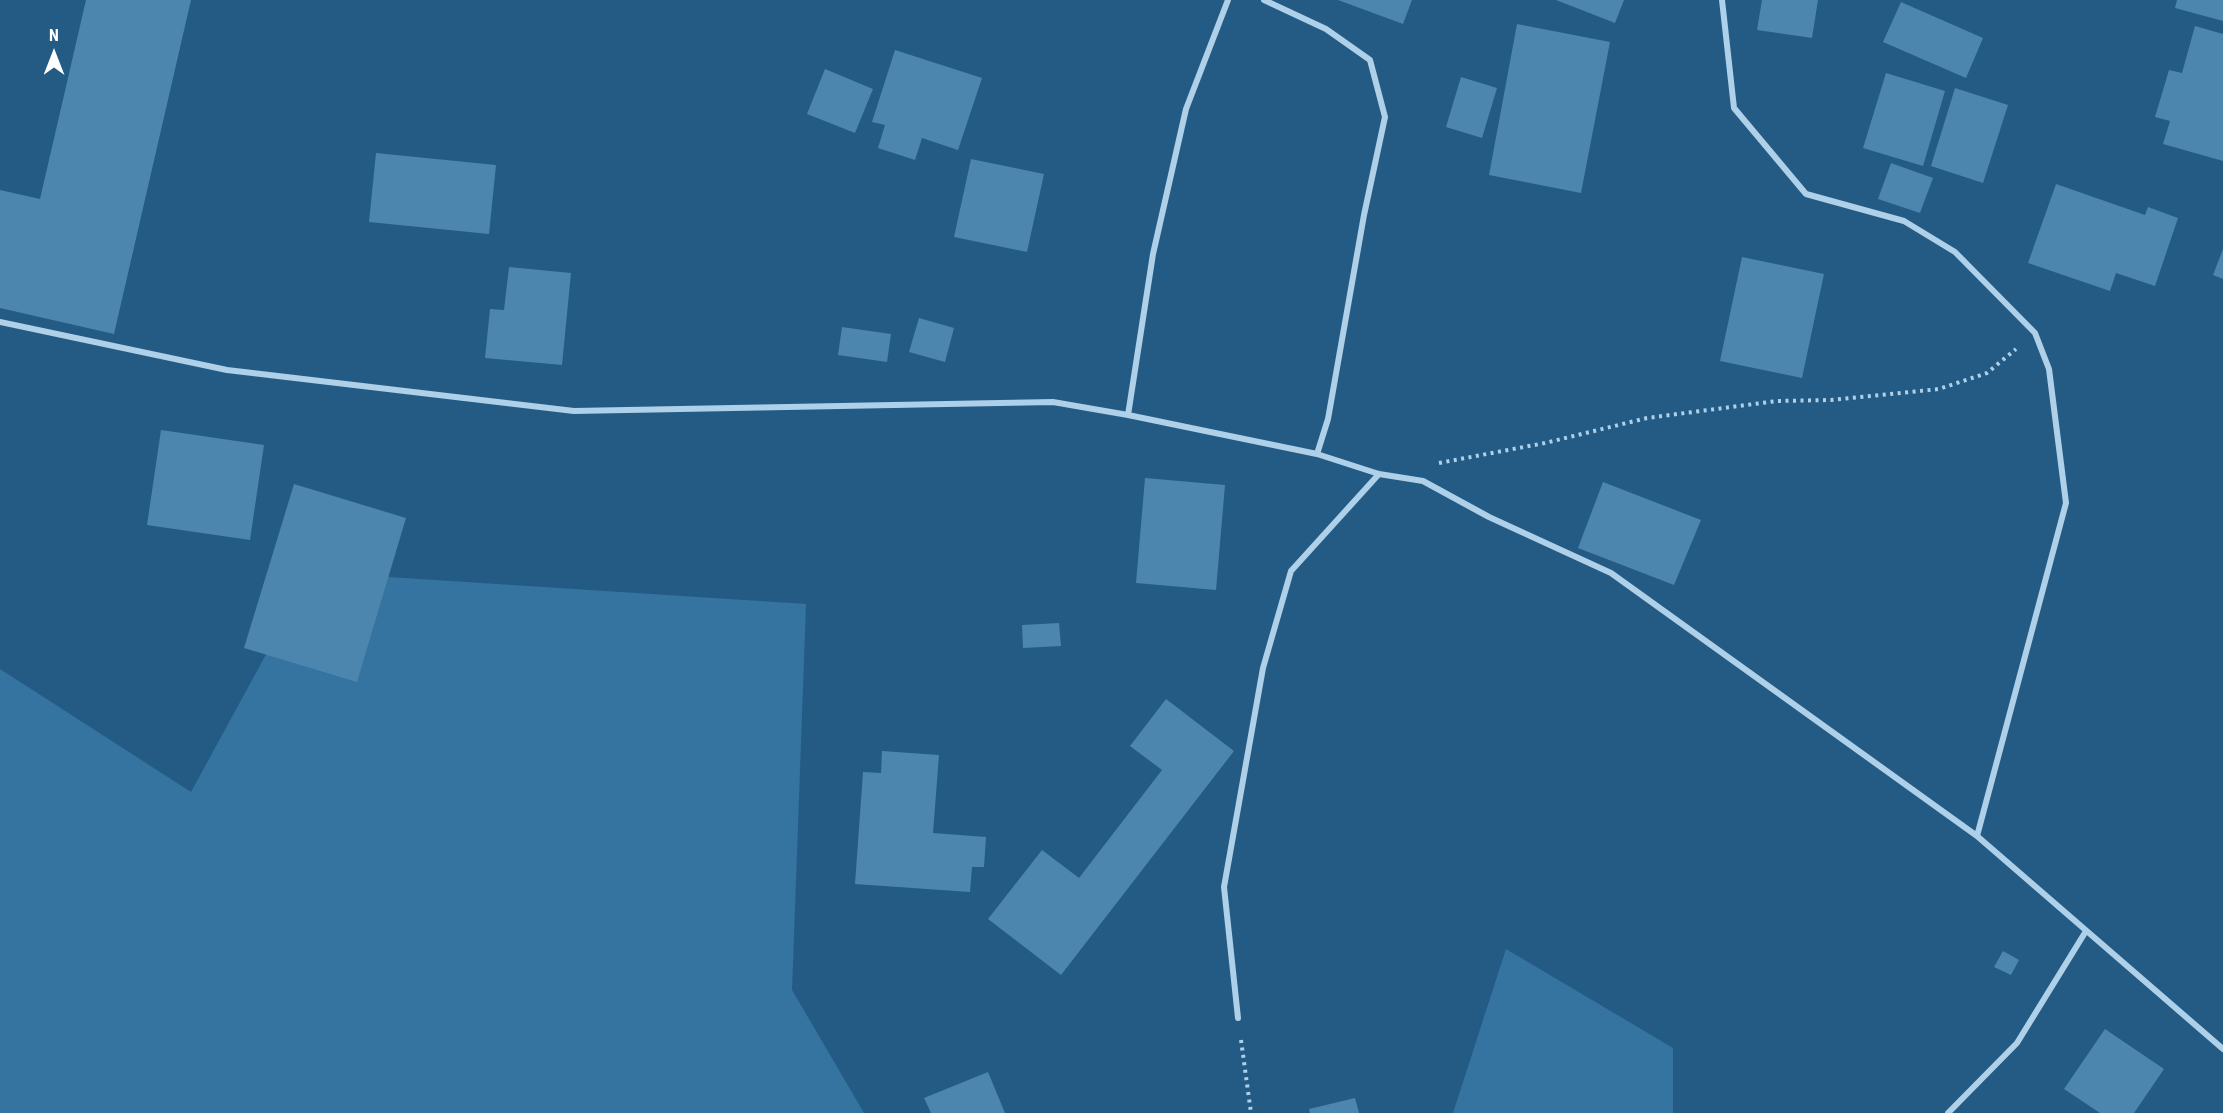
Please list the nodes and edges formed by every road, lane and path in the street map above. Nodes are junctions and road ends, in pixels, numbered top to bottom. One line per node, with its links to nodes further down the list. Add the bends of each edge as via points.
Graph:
1 (1228, 0): 6 (street, via 1186,109 1153,254)
2 (1264, 0): 7 (street, via 1326,29 1370,60 1384,117 1328,419)
3 (1722, 0): 5 (street, via 1734,108 1806,195 1905,221 1955,252)
4 (0, 322): 6 (street, via 227,370 574,411 1053,402)
5 (2036, 333): 8 (path, via 1987,373 1939,389 1777,401 1647,418); 10 (street, via 2049,369 2066,502)
6 (1128, 415): 7 (street)
7 (1317, 454): 9 (street)
8 (1434, 464)
9 (1379, 474): 10 (street, via 1423,481 1489,517 1611,573); 12 (street, via 1291,571 1263,668 1224,887)
10 (1977, 836): 11 (street)
11 (2086, 931): 13 (street); 15 (street, via 2017,1042)
12 (1238, 1018): 14 (path)
13 (2223, 1049)
14 (1251, 1113)
15 (1948, 1113)

